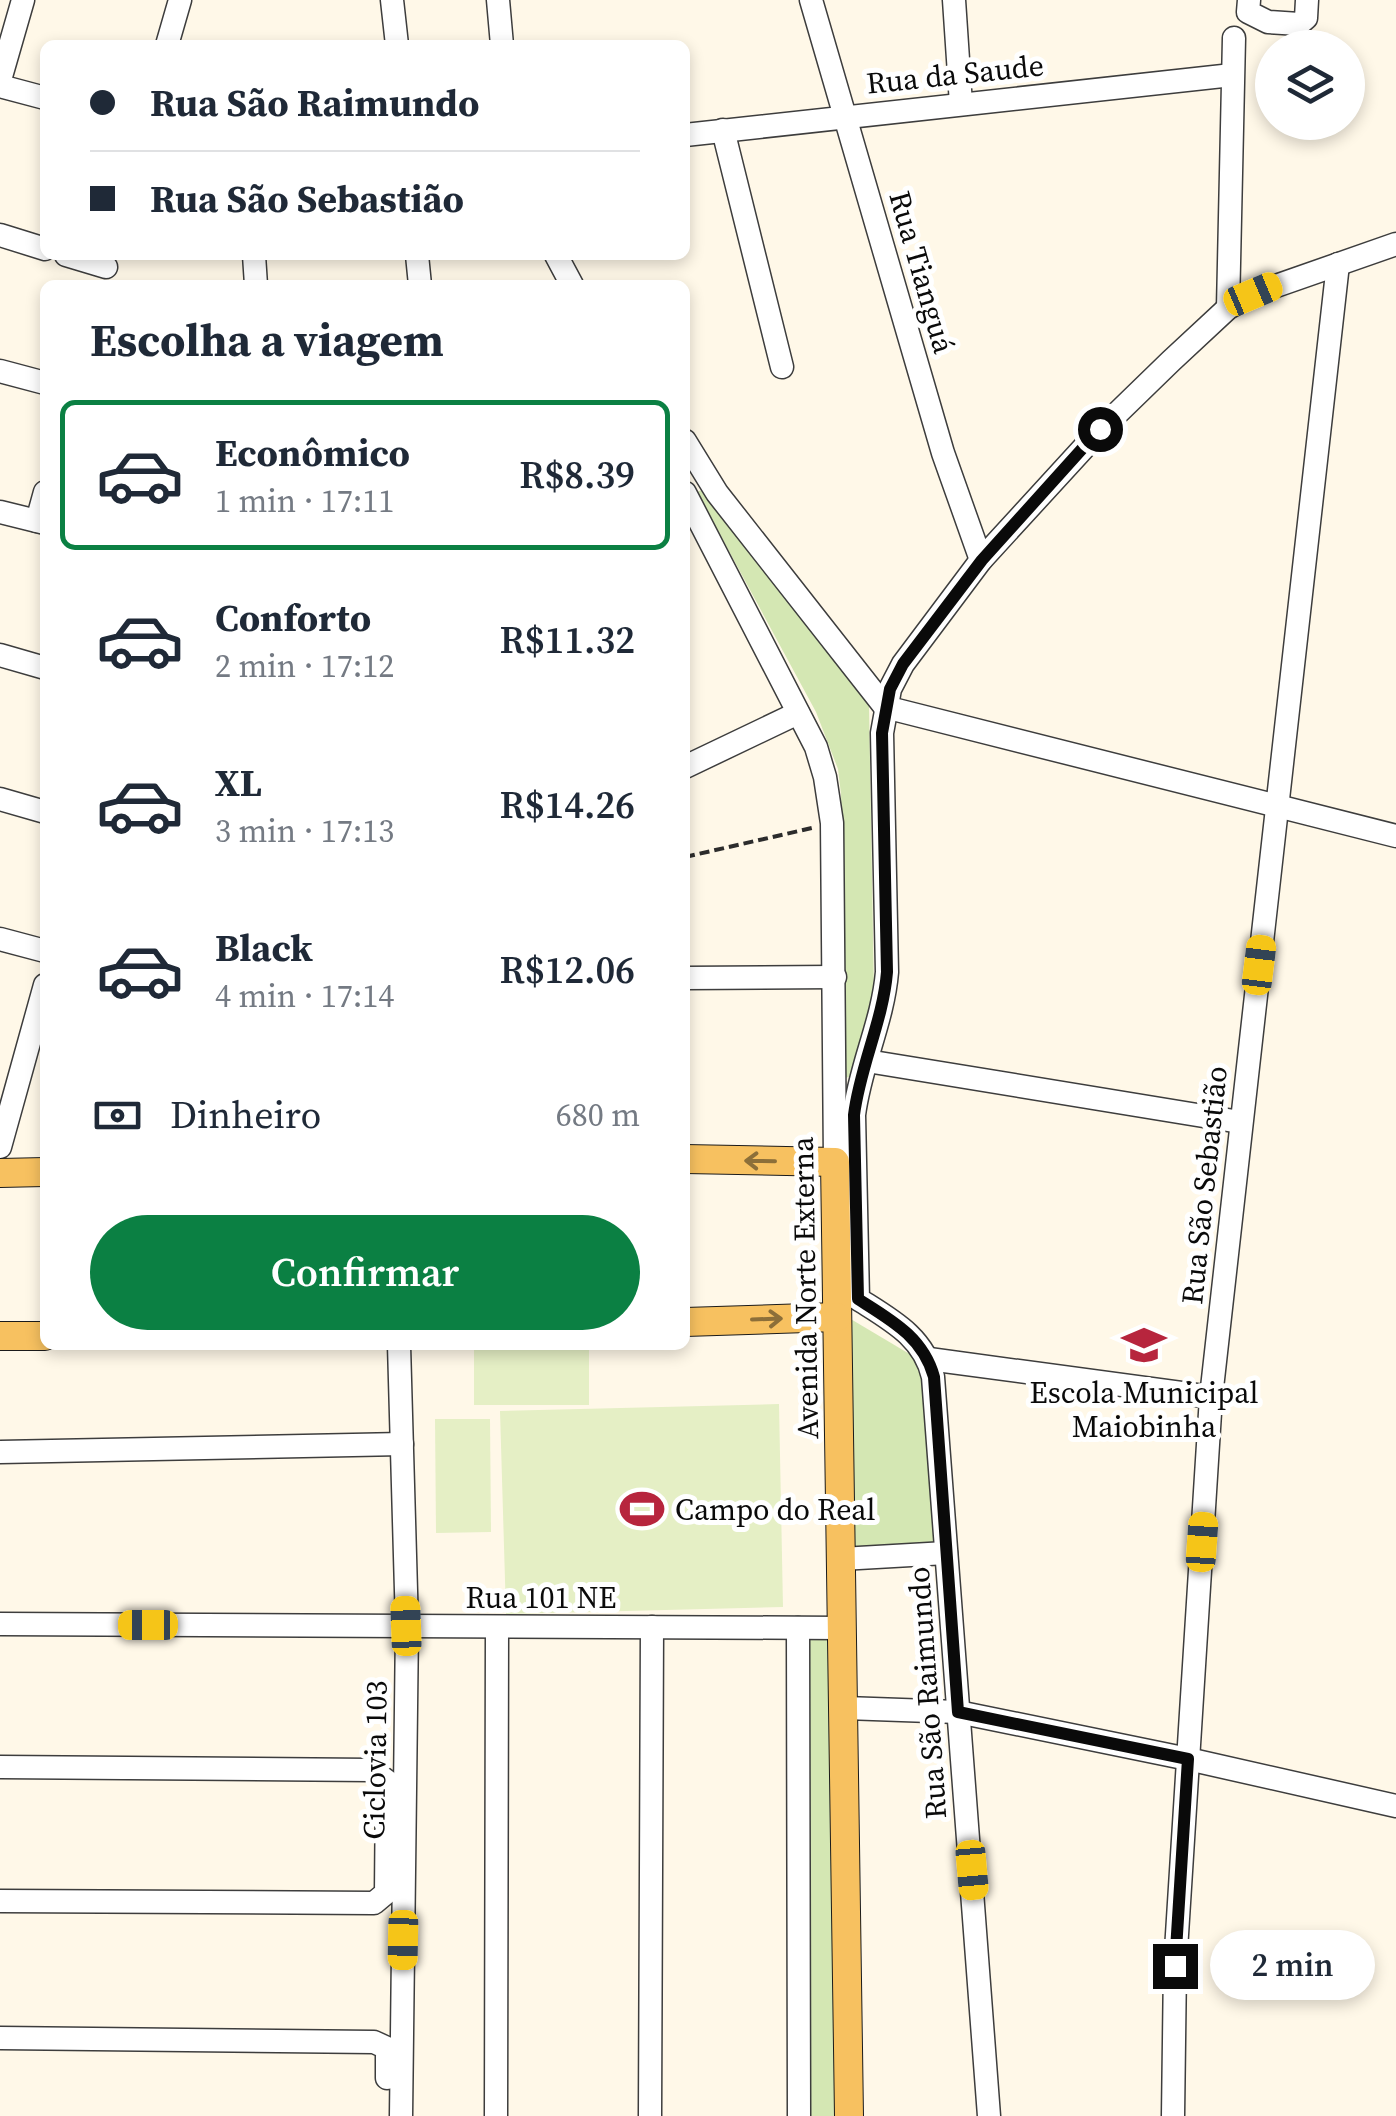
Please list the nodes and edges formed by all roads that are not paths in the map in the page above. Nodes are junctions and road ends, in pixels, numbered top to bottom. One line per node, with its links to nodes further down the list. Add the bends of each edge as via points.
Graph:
1 (23, 0): 14 (street)
2 (180, 0): 10 (street)
3 (392, 0): 11 (street)
4 (498, 0): 12 (street)
5 (811, 0): 17 (street, Rua Tianguá)
6 (954, 0): 16 (street)
7 (1249, 0): 8 (street, via 1248,12 1256,19 1298,24 1306,18)
8 (1307, 0)
9 (1234, 38): 13 (street)
10 (168, 40)
11 (396, 40)
12 (502, 40)
13 (1232, 75): 16 (street, Rua da Saude); 26 (street)
14 (0, 83): 15 (street)
15 (40, 96)
16 (961, 104): 17 (street, Rua da Saude)
17 (845, 116): 18 (street, Rua da Saude); 34 (street, Rua Tianguá, via 943,453)
18 (723, 130): 19 (street, Rua da Saude); 27 (street)
19 (690, 134)
20 (0, 236): 22 (street)
21 (1396, 244): 24 (street)
22 (40, 248)
23 (80, 260): 25 (street)
24 (1338, 264): 26 (street); 41 (street, Rua São Sebastião)
25 (105, 269)
26 (1228, 308): 34 (street, via 1100,429)
27 (782, 367)
28 (0, 371): 29 (street)
29 (40, 382)
30 (690, 449): 37 (street)
31 (690, 504): 38 (street, Avenida Norte Externa)
32 (0, 512): 33 (street)
33 (40, 522)
34 (982, 560): 37 (street, via 903,664)
35 (0, 655): 36 (street)
36 (40, 667)
37 (885, 707): 41 (street); 49 (street, via 887,972)
38 (798, 713): 39 (street); 46 (street, Avenida Norte Externa, via 825,777 832,823)
39 (690, 765)
40 (0, 799): 42 (street)
41 (1279, 808): 43 (street); 50 (street, Rua São Sebastião)
42 (40, 811)
43 (1396, 836)
44 (0, 938): 45 (street)
45 (40, 950)
46 (835, 976): 47 (street); 53 (street, Avenida Norte Externa)
47 (690, 978)
48 (40, 1003): 51 (street)
49 (867, 1061): 50 (street); 56 (street, via 854,1115)
50 (1240, 1122): 62 (street, Rua São Sebastião)
51 (0, 1146)
52 (690, 1159): 53 (main road, one-way to 52)
53 (835, 1162): 56 (main road, Avenida Norte Externa)
54 (0, 1172): 55 (main road)
55 (40, 1172)
56 (844, 1305): 57 (main road, one-way to 56); 61 (street, via 906,1330); 66 (main road, Avenida Norte Externa)
57 (690, 1317)
58 (0, 1336): 59 (main road)
59 (40, 1336)
60 (400, 1350): 63 (street, Ciclovia 103)
61 (929, 1360): 62 (street); 65 (street, Rua São Raimundo)
62 (1211, 1397): 75 (street, Rua São Sebastião)
63 (402, 1444): 64 (street); 68 (street, Ciclovia 103)
64 (0, 1452)
65 (946, 1553): 66 (street); 74 (street, Rua São Raimundo)
66 (841, 1559): 72 (main road, Avenida Norte Externa)
67 (0, 1624): 68 (street, Rua 101 NE)
68 (406, 1626): 69 (street, Rua 101 NE); 78 (street, Ciclovia 103)
69 (497, 1626): 70 (street, Rua 101 NE); 82 (street)
70 (652, 1628): 71 (street, Rua 101 NE); 83 (street)
71 (798, 1628): 72 (street, Rua 101 NE); 84 (street)
72 (842, 1628): 73 (main road, Avenida Norte Externa)
73 (844, 1708): 74 (street); 85 (main road, Avenida Norte Externa)
74 (958, 1712): 75 (street); 86 (street, Rua São Raimundo)
75 (1188, 1759): 77 (street); 87 (street, Rua São Sebastião)
76 (0, 1767): 78 (street, via 372,1770 387,1781)
77 (1396, 1806)
78 (396, 1837): 79 (street, via 386,1893 374,1903); 81 (street, Ciclovia 103)
79 (0, 1901)
80 (0, 2038): 81 (street, via 374,2042 387,2048)
81 (391, 2112)
82 (496, 2116)
83 (650, 2116)
84 (799, 2116)
85 (849, 2116)
86 (989, 2116)
87 (1173, 2116)

